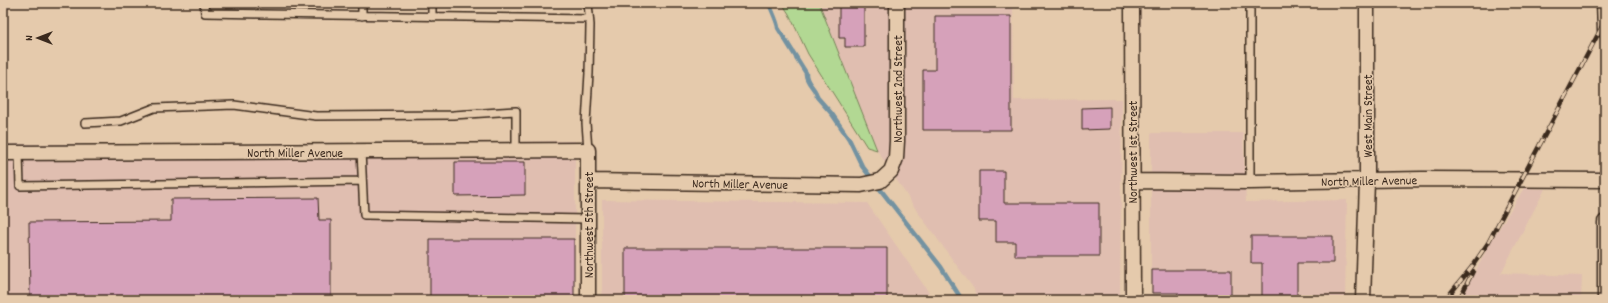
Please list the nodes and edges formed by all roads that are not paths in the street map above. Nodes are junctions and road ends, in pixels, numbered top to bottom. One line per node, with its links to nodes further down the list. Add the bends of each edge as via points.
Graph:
1 (204, 3): 10 (lane, via 205,13)
2 (362, 3): 10 (lane)
3 (432, 3): 11 (lane)
4 (588, 3): 12 (lane)
5 (897, 3): 20 (street, Northwest 2nd Street, via 897,141 894,167)
6 (1132, 3): 24 (street, Northwest 1st Street)
7 (1250, 3): 26 (lane)
8 (1368, 3): 25 (street, West Main Street)
9 (1604, 3): 13 (street)
10 (362, 16): 11 (lane)
11 (432, 17): 12 (lane)
12 (589, 19): 16 (lane, via 586,122)
13 (1605, 31)
14 (85, 123): 15 (lane, via 121,121 154,108 234,105 316,116 453,115 516,111)
15 (516, 150): 16 (street, North Miller Avenue); 17 (street, North Miller Avenue)
16 (588, 150): 23 (street, Northwest 5th Street)
17 (361, 151): 19 (street, North Miller Avenue); 22 (lane)
18 (3, 153): 19 (street, North Miller Avenue)
19 (19, 154): 22 (lane, via 20,186)
20 (886, 176): 23 (street, North Miller Avenue, via 861,185)
21 (1605, 180): 25 (street, North Miller Avenue)
22 (362, 181): 27 (lane, via 364,215)
23 (588, 181): 27 (street, Northwest 5th Street)
24 (1132, 181): 26 (street, North Miller Avenue); 30 (street, Northwest 1st Street)
25 (1367, 181): 26 (street, North Miller Avenue); 31 (street, West Main Street)
26 (1250, 182)
27 (588, 219): 29 (street, Northwest 5th Street)
28 (1605, 222): 32 (street)
29 (588, 300)
30 (1133, 300)
31 (1363, 300)
32 (1605, 300)

